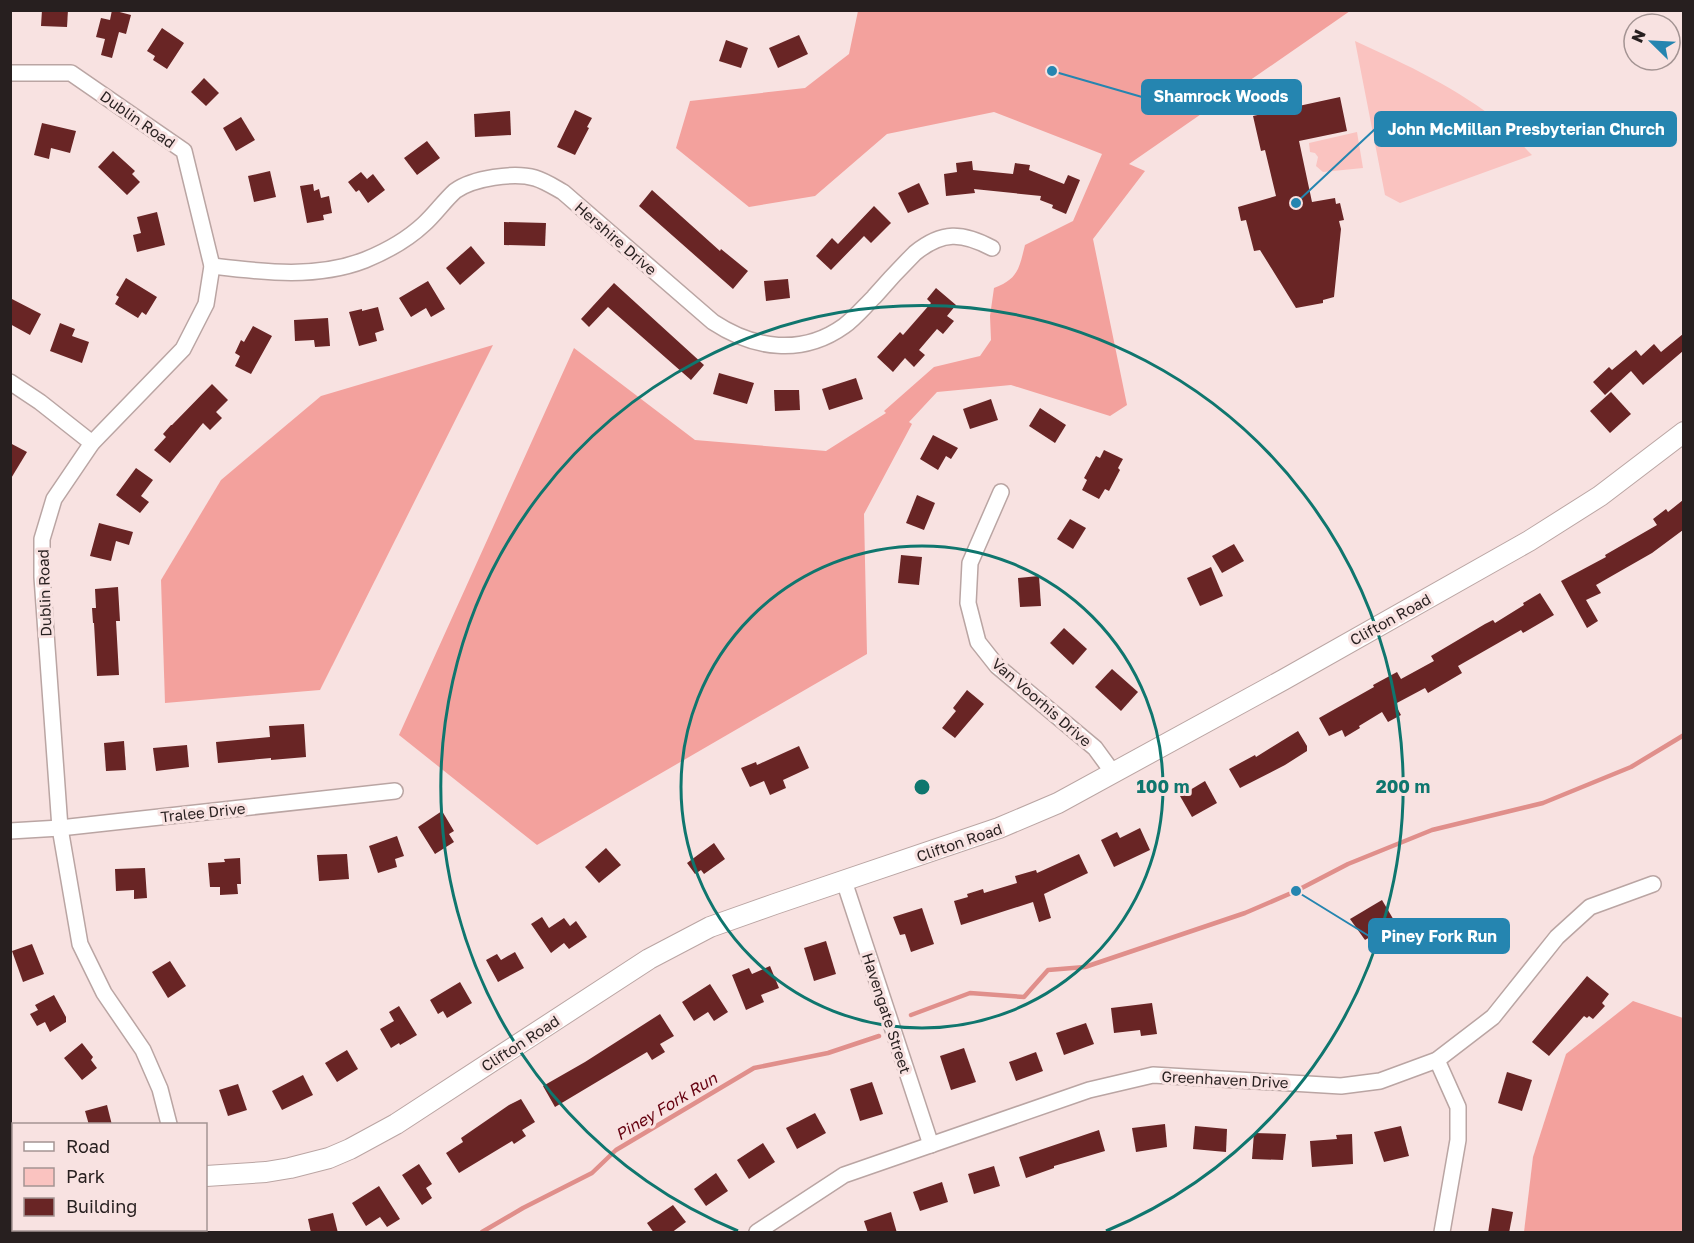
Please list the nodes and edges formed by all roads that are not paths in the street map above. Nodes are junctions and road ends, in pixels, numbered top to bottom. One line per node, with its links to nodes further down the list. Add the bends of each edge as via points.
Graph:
1 (10, 72): 3 (street, Dublin Road, via 71,73 184,151)
2 (992, 248): 3 (street, Hershire Drive, via 967,237 936,239 915,253 843,327 811,341 782,346 754,342 719,326 563,192 525,176 485,179 467,185 455,191 424,224 398,244 333,270 283,272)
3 (212, 266): 6 (street, Dublin Road, via 206,304 183,349)
4 (10, 382): 6 (street)
5 (1683, 432): 8 (main road, Clifton Road, via 1600,496 1529,541)
6 (92, 442): 10 (street, Dublin Road, via 54,499 42,539)
7 (1001, 492): 8 (street, Van Voorhis Drive, via 970,563 968,603 978,642 997,666 1095,748)
8 (1114, 774): 12 (main road, Clifton Road, via 999,828)
9 (394, 791): 10 (street, Tralee Drive)
10 (60, 828): 11 (street, Tralee Drive); 15 (street, Dublin Road, via 80,944 104,993 143,1050 160,1089)
11 (10, 831)
12 (844, 881): 16 (street, Havengate Street); 17 (main road, Clifton Road, via 710,927 669,948 403,1120 350,1149 290,1168)
13 (1653, 884): 14 (street, Greenhaven Drive, via 1590,907 1557,937 1493,1017)
14 (1437, 1060): 16 (street, Greenhaven Drive, via 1380,1081 1341,1086 1152,1075 1089,1090); 19 (street, via 1458,1107 1458,1140)
15 (168, 1123)
16 (931, 1145): 18 (street, Greenhaven Drive, via 844,1175)
17 (207, 1176)
18 (757, 1233)
19 (1442, 1233)

